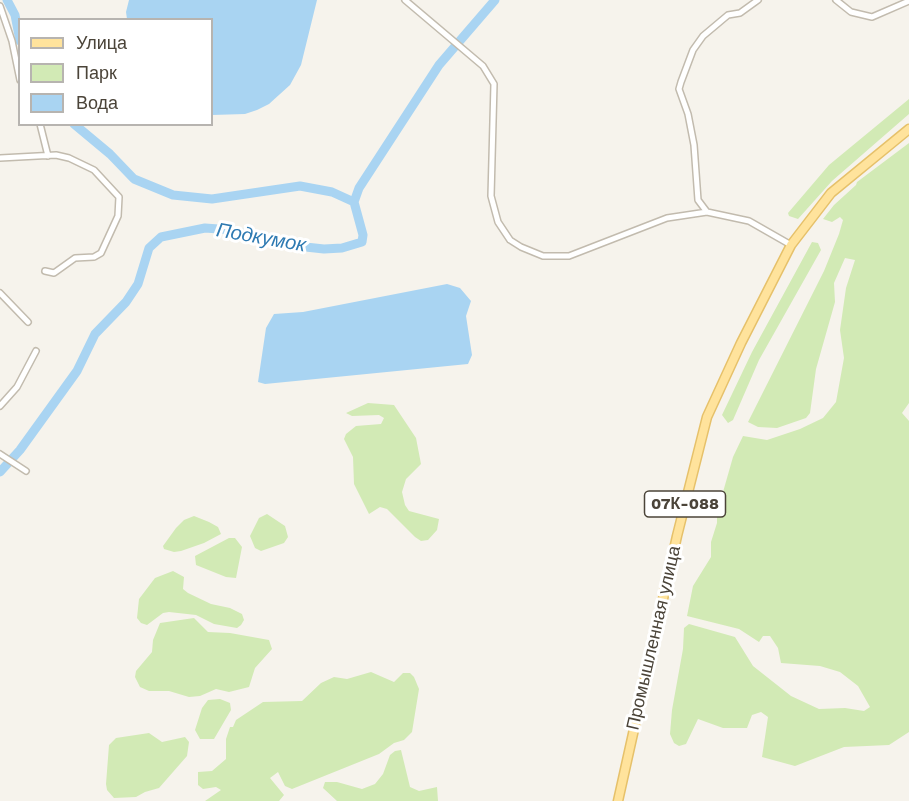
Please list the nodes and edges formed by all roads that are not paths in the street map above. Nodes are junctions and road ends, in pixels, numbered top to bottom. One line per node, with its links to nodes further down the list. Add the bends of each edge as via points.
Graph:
1 (405, 0): 11 (street, via 469,54 494,84 489,182 493,209 504,232 521,248 543,256 569,256 667,218)
2 (758, 0): 11 (street, via 740,13 728,15 703,36 693,50 679,90 694,145 698,200)
3 (836, 0): 4 (street, via 851,12 873,17)
4 (909, 1)
5 (0, 6): 6 (street)
6 (18, 70)
7 (40, 126): 9 (street)
8 (909, 129): 12 (main road, 07К-088, via 831,194)
9 (48, 156): 10 (street); 13 (street, via 69,158 94,170 119,197 120,206 101,253 81,256 54,273)
10 (0, 158)
11 (707, 212): 12 (street, via 749,221)
12 (792, 245): 20 (main road, Промышленная улица / 07К-088, via 725,376 700,440)
13 (45, 271)
14 (0, 293): 15 (street)
15 (28, 322)
16 (36, 351): 17 (street, via 17,387)
17 (0, 406)
18 (0, 454): 19 (street)
19 (26, 471)
20 (618, 801)

